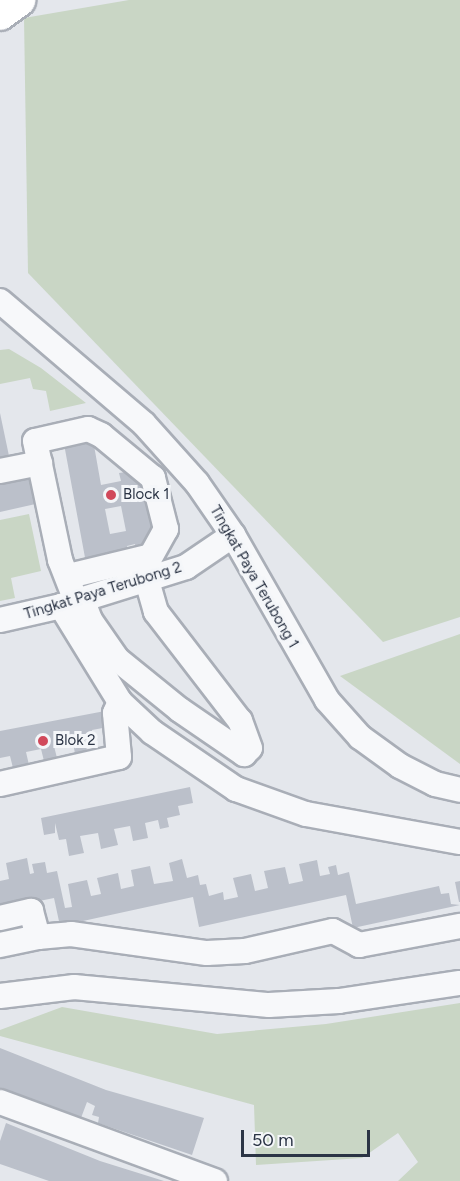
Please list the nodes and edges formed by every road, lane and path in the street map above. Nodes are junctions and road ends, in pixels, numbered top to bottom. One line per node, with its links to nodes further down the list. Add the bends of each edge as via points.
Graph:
1 (19, 0): 2 (main road)
2 (0, 14)
3 (0, 301): 6 (street, Tingkat Paya Terubong 1, via 170,451)
4 (40, 463): 5 (street); 7 (street, via 60,560); 7 (street, via 35,441 88,429 101,435 157,485 166,529 155,553)
5 (0, 471)
6 (233, 535): 8 (street, Tingkat Paya Terubong 2, via 186,567); 13 (street, Tingkat Paya Terubong 1, via 327,700 360,737 400,766)
7 (69, 576): 9 (street)
8 (147, 580): 9 (street, Tingkat Paya Terubong 2); 9 (street, via 156,612 240,721 250,748 244,754 180,710 117,659)
9 (73, 602): 10 (street, Tingkat Paya Terubong 2); 11 (street)
10 (0, 620)
11 (120, 702): 12 (street, via 115,713 119,757); 14 (street, via 197,765 254,798 306,814)
12 (0, 784)
13 (460, 790)
14 (460, 842)
15 (0, 918): 17 (street, via 32,911)
16 (460, 926): 17 (street, via 359,945 333,931 245,951 207,953 71,934)
17 (39, 937): 18 (street)
18 (0, 945)
19 (460, 983): 20 (street, via 339,1002 269,1005 74,987)
20 (0, 996)
21 (3, 1106): 22 (street)
22 (215, 1181)

